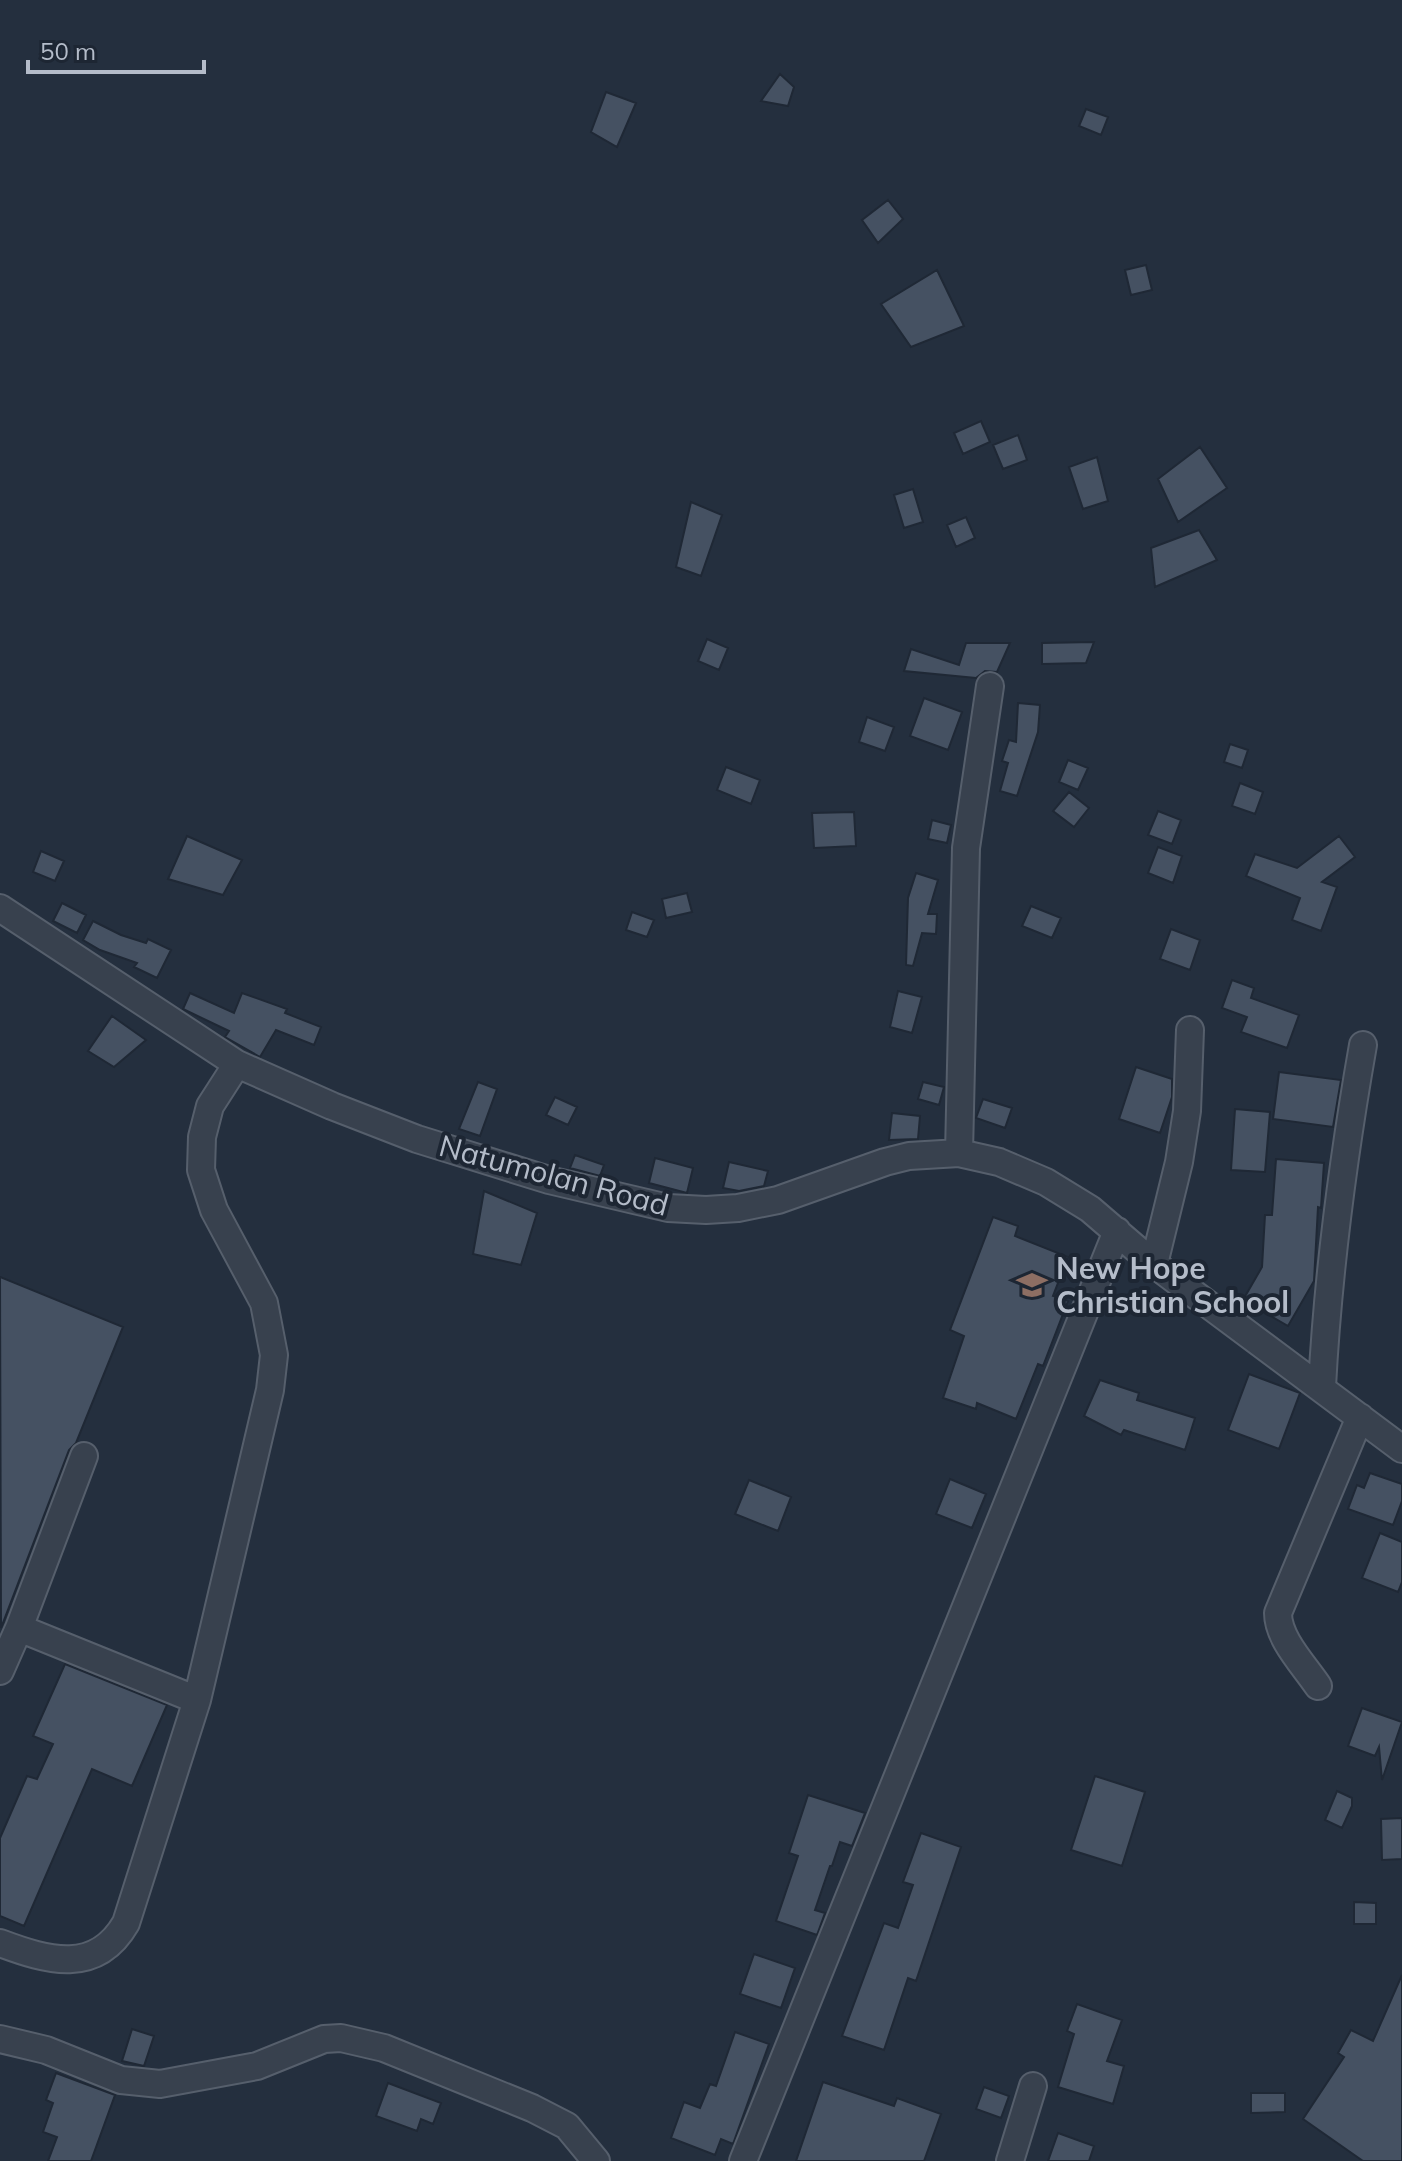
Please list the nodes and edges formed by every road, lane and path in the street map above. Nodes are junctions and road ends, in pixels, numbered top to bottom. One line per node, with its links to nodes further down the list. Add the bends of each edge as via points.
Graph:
1 (990, 686): 6 (street, via 966,848)
2 (0, 908): 5 (street, Natumolan Road)
3 (1190, 1030): 8 (street, via 1181,1150)
4 (1363, 1045): 9 (street, via 1331,1254)
5 (237, 1064): 6 (street, Natumolan Road, via 417,1139 549,1180 668,1208 738,1208 909,1156); 16 (street, via 210,1106 201,1170 214,1210 264,1303 274,1355)
6 (959, 1153): 7 (street, Natumolan Road, via 999,1162 1046,1182)
7 (1117, 1231): 8 (street, Natumolan Road); 21 (street)
8 (1154, 1264): 9 (street, Natumolan Road)
9 (1322, 1387): 10 (street, Natumolan Road)
10 (1360, 1417): 11 (street, Natumolan Road); 15 (street, via 1278,1613 1283,1634)
11 (1402, 1449)
12 (84, 1456): 13 (street)
13 (19, 1628): 14 (street); 16 (street)
14 (0, 1671)
15 (1318, 1686)
16 (197, 1700): 17 (street, via 117,1939 95,1954 68,1961)
17 (0, 1943)
18 (0, 2039): 20 (street, via 46,2050 121,2080 160,2084 257,2066 324,2039 341,2038 384,2048 532,2108 567,2126)
19 (1033, 2086): 22 (street)
20 (596, 2161)
21 (743, 2161)
22 (1010, 2161)

